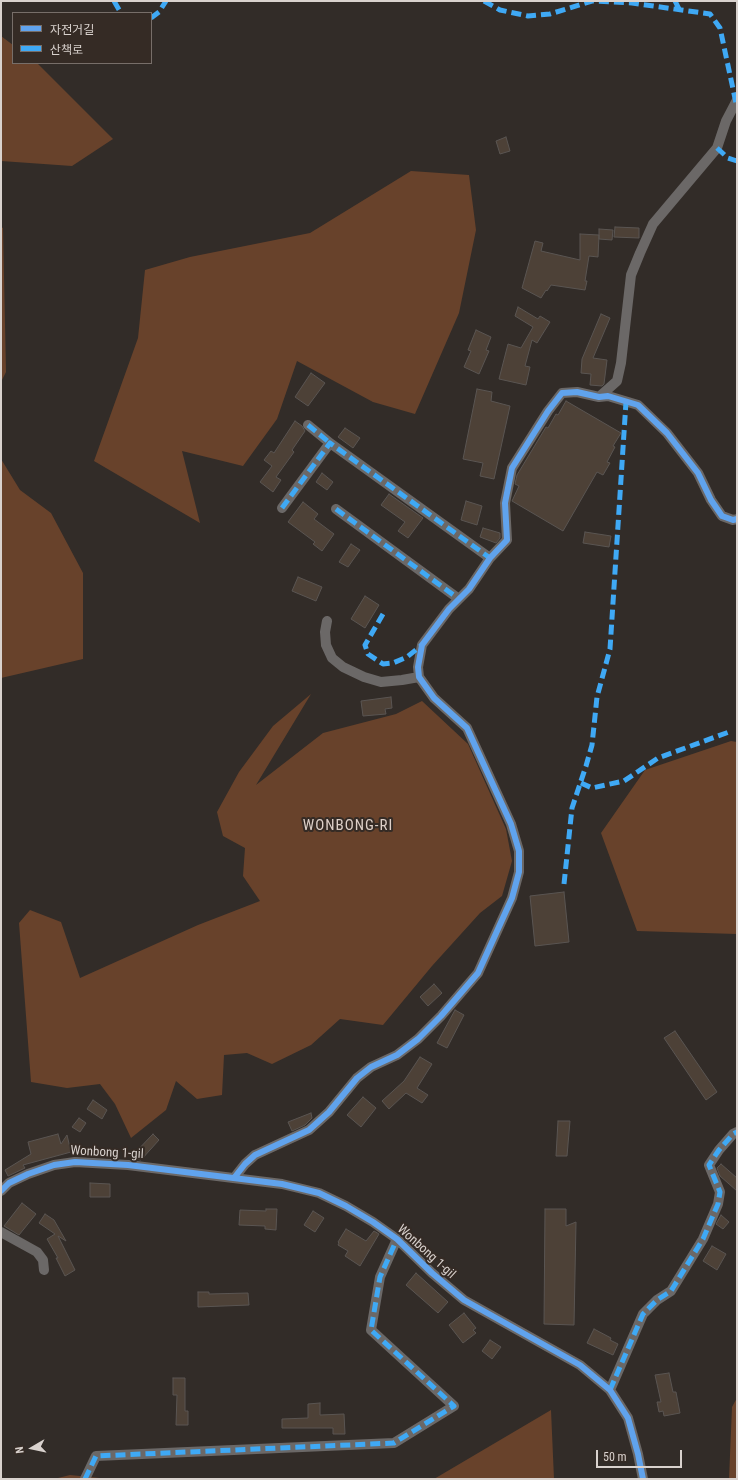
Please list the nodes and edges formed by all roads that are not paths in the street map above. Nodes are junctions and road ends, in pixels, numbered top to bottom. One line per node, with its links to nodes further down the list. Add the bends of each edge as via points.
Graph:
1 (737, 100): 2 (street, via 726,121 717,148 653,224 631,275 617,381)
2 (599, 397): 7 (street, via 608,396 638,405 667,433 698,473 722,516); 8 (street, via 577,392 562,393 548,411 512,468 505,503 507,540)
3 (308, 425): 4 (street)
4 (330, 443): 5 (street); 8 (street)
5 (282, 508)
6 (336, 510): 9 (street)
7 (737, 519)
8 (490, 558): 9 (street)
9 (459, 599): 11 (street, via 422,645)
10 (327, 622): 11 (street, via 326,645 332,658 343,667 381,682)
11 (419, 677): 13 (street, via 434,698 467,728 511,824 520,851 519,872 512,898 478,972 441,1016 397,1055 371,1067 357,1078 329,1112 310,1130 255,1155)
12 (737, 1132): 18 (street, via 718,1150 709,1165 720,1192 718,1204 703,1239 671,1291 643,1314)
13 (234, 1178): 14 (street, Wonbong 1-gil, via 128,1165 74,1162 54,1165 28,1174 9,1183); 16 (street, Wonbong 1-gil, via 282,1184 319,1193 346,1206)
14 (1, 1191)
15 (1, 1232): 17 (street, via 37,1252 43,1260)
16 (397, 1239): 18 (street, Wonbong 1-gil, via 464,1300 580,1365); 19 (street, via 380,1277 371,1330 454,1406 394,1443 96,1456)
17 (44, 1270)
18 (610, 1390): 20 (street, Wonbong 1-gil, via 628,1418)
19 (85, 1479)
20 (643, 1479)

